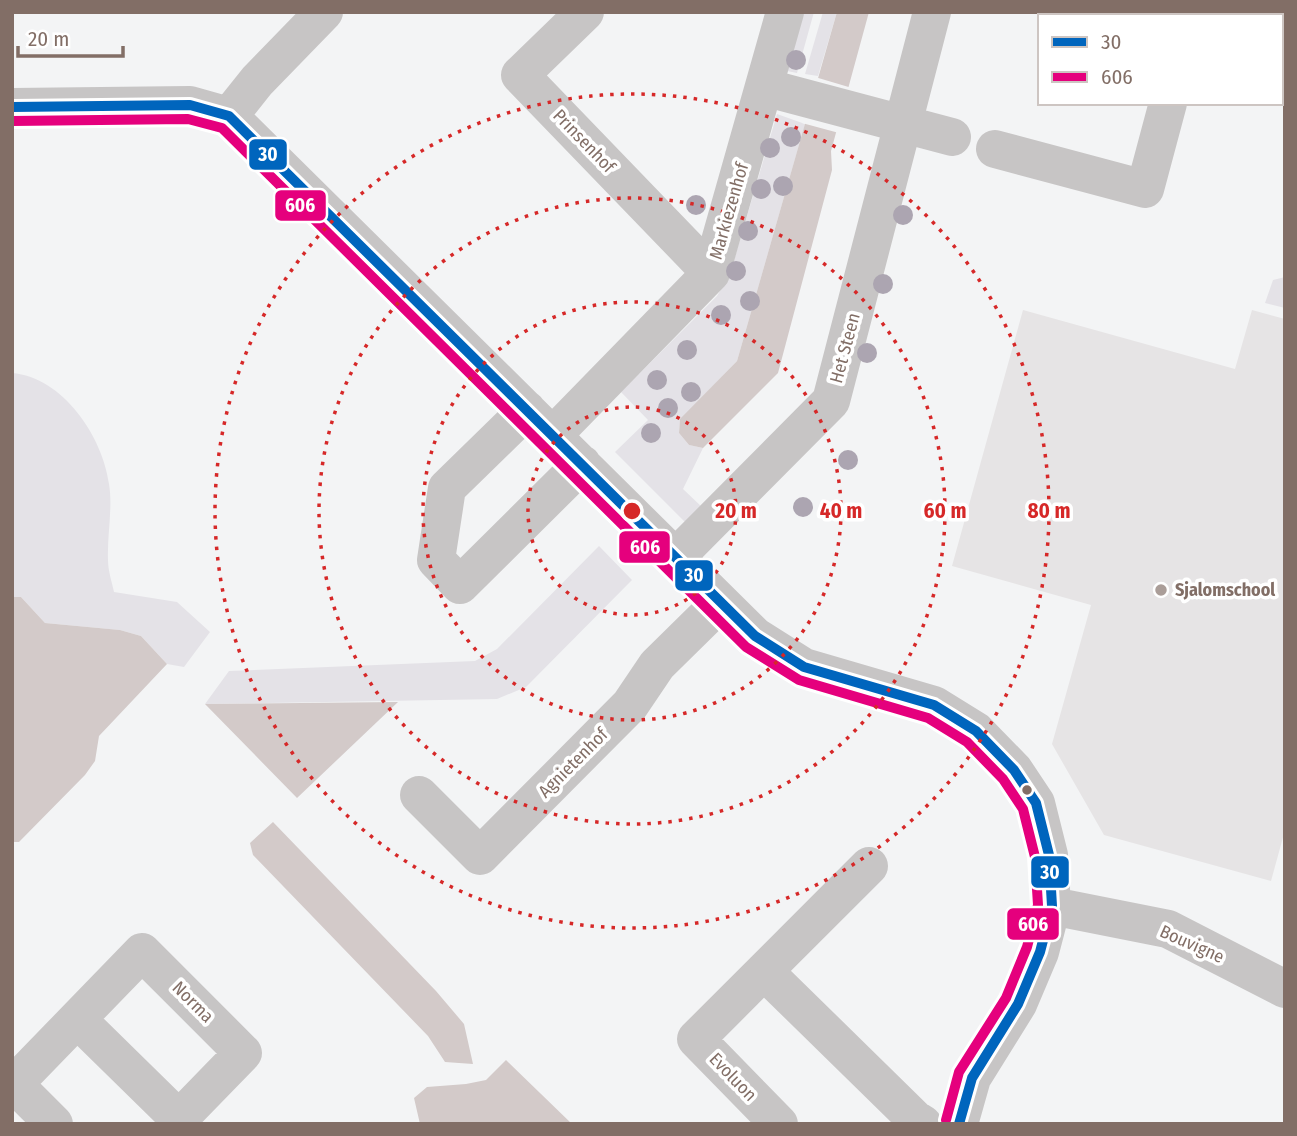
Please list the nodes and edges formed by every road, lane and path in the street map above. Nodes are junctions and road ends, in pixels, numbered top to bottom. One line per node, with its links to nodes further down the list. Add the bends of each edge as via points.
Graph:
1 (324, 12): 8 (street)
2 (585, 12): 12 (street, Prinsenhof, via 520,75)
3 (785, 12): 5 (street, Markiezenhof)
4 (932, 12): 9 (street, Het Steen)
5 (780, 91): 9 (street); 12 (street, Markiezenhof)
6 (1167, 105): 11 (street, via 1145,189)
7 (12, 107): 8 (street, via 190,105)
8 (229, 116): 13 (street)
9 (904, 123): 10 (street); 15 (street, Het Steen, via 831,401)
10 (952, 137)
11 (995, 149)
12 (711, 273): 13 (street, Markiezenhof)
13 (540, 423): 14 (street); 14 (street, via 447,488 436,560 460,585)
14 (582, 464): 15 (street)
15 (676, 557): 16 (street)
16 (720, 603): 17 (street, Agnietenhof, via 657,665 630,705 480,856); 19 (street, via 755,636 804,667 934,705 976,730 1014,770 1036,803 1049,855)
17 (419, 795)
18 (869, 866): 20 (street, Evoluon)
19 (1052, 906): 21 (street, Bouvigne, via 1168,929); 27 (street, via 1023,993 972,1078)
20 (764, 971): 24 (street); 26 (street, Evoluon, via 696,1039)
21 (1283, 982)
22 (77, 1018): 23 (street, Norma); 23 (street, Norma, via 142,953 243,1053); 25 (street, Norma, via 14,1084)
23 (176, 1121)
24 (916, 1122)
25 (54, 1124)
26 (779, 1124)
27 (959, 1124)

